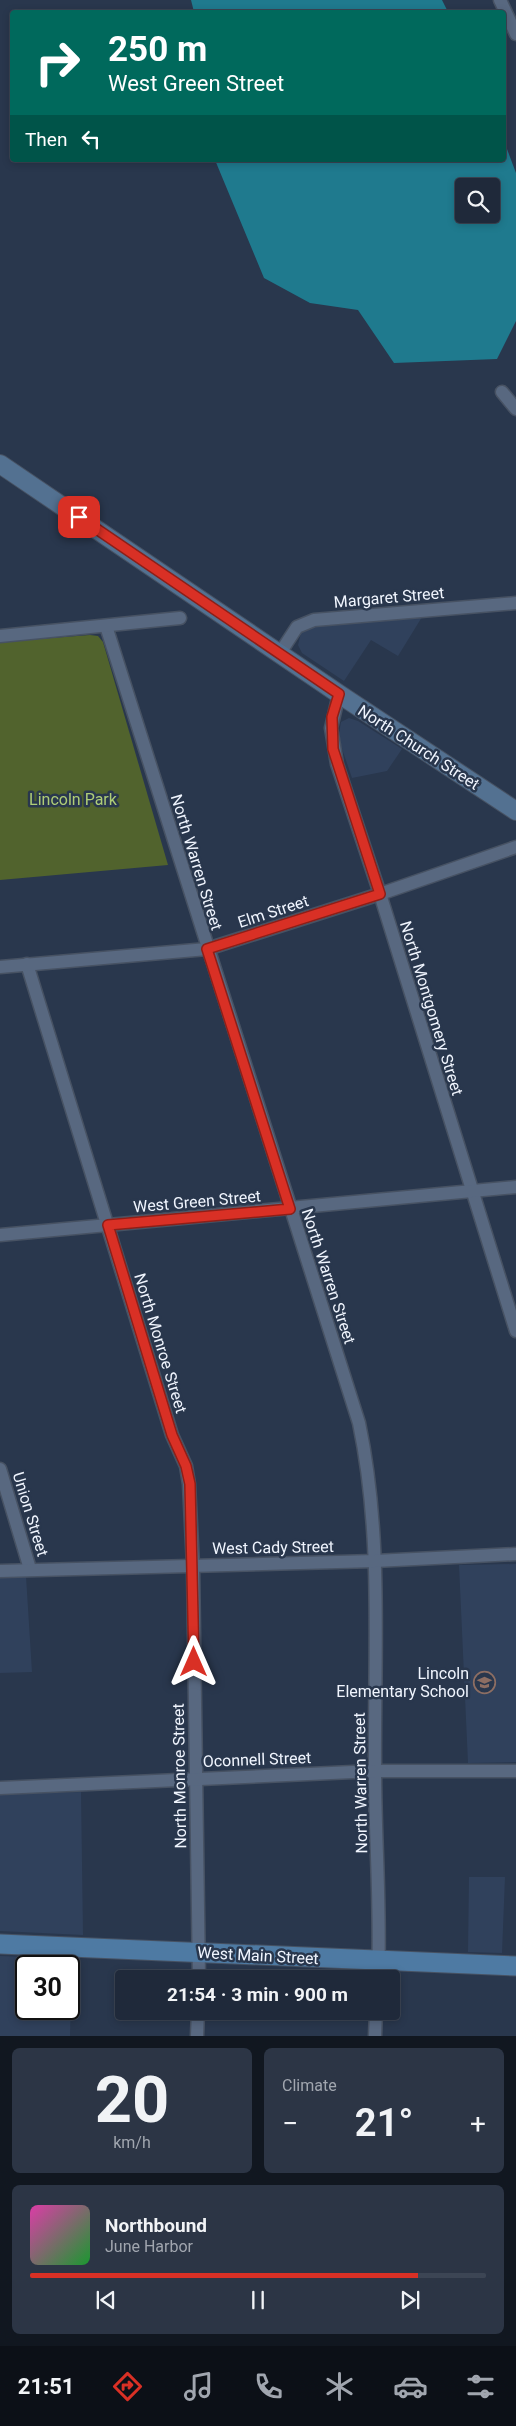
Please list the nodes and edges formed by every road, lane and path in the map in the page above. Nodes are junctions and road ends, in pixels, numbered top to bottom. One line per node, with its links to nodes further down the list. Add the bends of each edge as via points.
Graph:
1 (506, 13): 2 (street)
2 (516, 34)
3 (502, 392): 4 (street)
4 (516, 409)
5 (0, 464): 10 (main road, North Church Street)
6 (516, 603): 10 (street, Margaret Street, via 314,620 297,626)
7 (180, 618): 8 (street)
8 (106, 626): 9 (street); 15 (street, North Warren Street)
9 (0, 636)
10 (280, 653): 11 (main road, North Church Street)
11 (339, 694): 12 (main road, North Church Street); 14 (street, North Montgomery Street, via 332,717 333,749)
12 (516, 811)
13 (516, 847): 14 (street, Elm Street)
14 (380, 894): 15 (street, Elm Street); 19 (street, North Montgomery Street)
15 (207, 949): 16 (street, Elm Street); 20 (street, North Warren Street)
16 (27, 964): 17 (street, Elm Street); 21 (street, North Monroe Street)
17 (0, 967)
18 (516, 1188): 19 (street, West Green Street)
19 (472, 1192): 20 (street, West Green Street); 23 (street, North Montgomery Street)
20 (290, 1209): 21 (street, West Green Street); 26 (street, North Warren Street, via 359,1423 369,1467)
21 (108, 1225): 22 (street, West Green Street); 27 (street, North Monroe Street, via 172,1435 186,1466 190,1484)
22 (0, 1235)
23 (516, 1330)
24 (0, 1469): 28 (street, Union Street)
25 (516, 1554): 26 (street, West Cady Street)
26 (375, 1561): 27 (street, West Cady Street); 30 (street, North Warren Street)
27 (193, 1566): 28 (street, West Cady Street); 32 (street, North Monroe Street)
28 (30, 1569): 29 (street, West Cady Street)
29 (0, 1571)
30 (375, 1771): 31 (street, Oconnell Street); 32 (street, Oconnell Street); 36 (street, North Warren Street)
31 (516, 1771)
32 (194, 1778): 33 (street, Oconnell Street); 35 (street, North Monroe Street)
33 (0, 1788)
34 (0, 1944): 35 (main road, West Main Street)
35 (199, 1952): 36 (main road, West Main Street); 38 (street, North Monroe Street)
36 (378, 1960): 37 (main road, West Main Street); 39 (street, North Warren Street)
37 (516, 1966)
38 (199, 1970)
39 (378, 1970)
40 (198, 2020): 42 (street)
41 (376, 2020): 43 (street)
42 (197, 2036)
43 (375, 2036)

